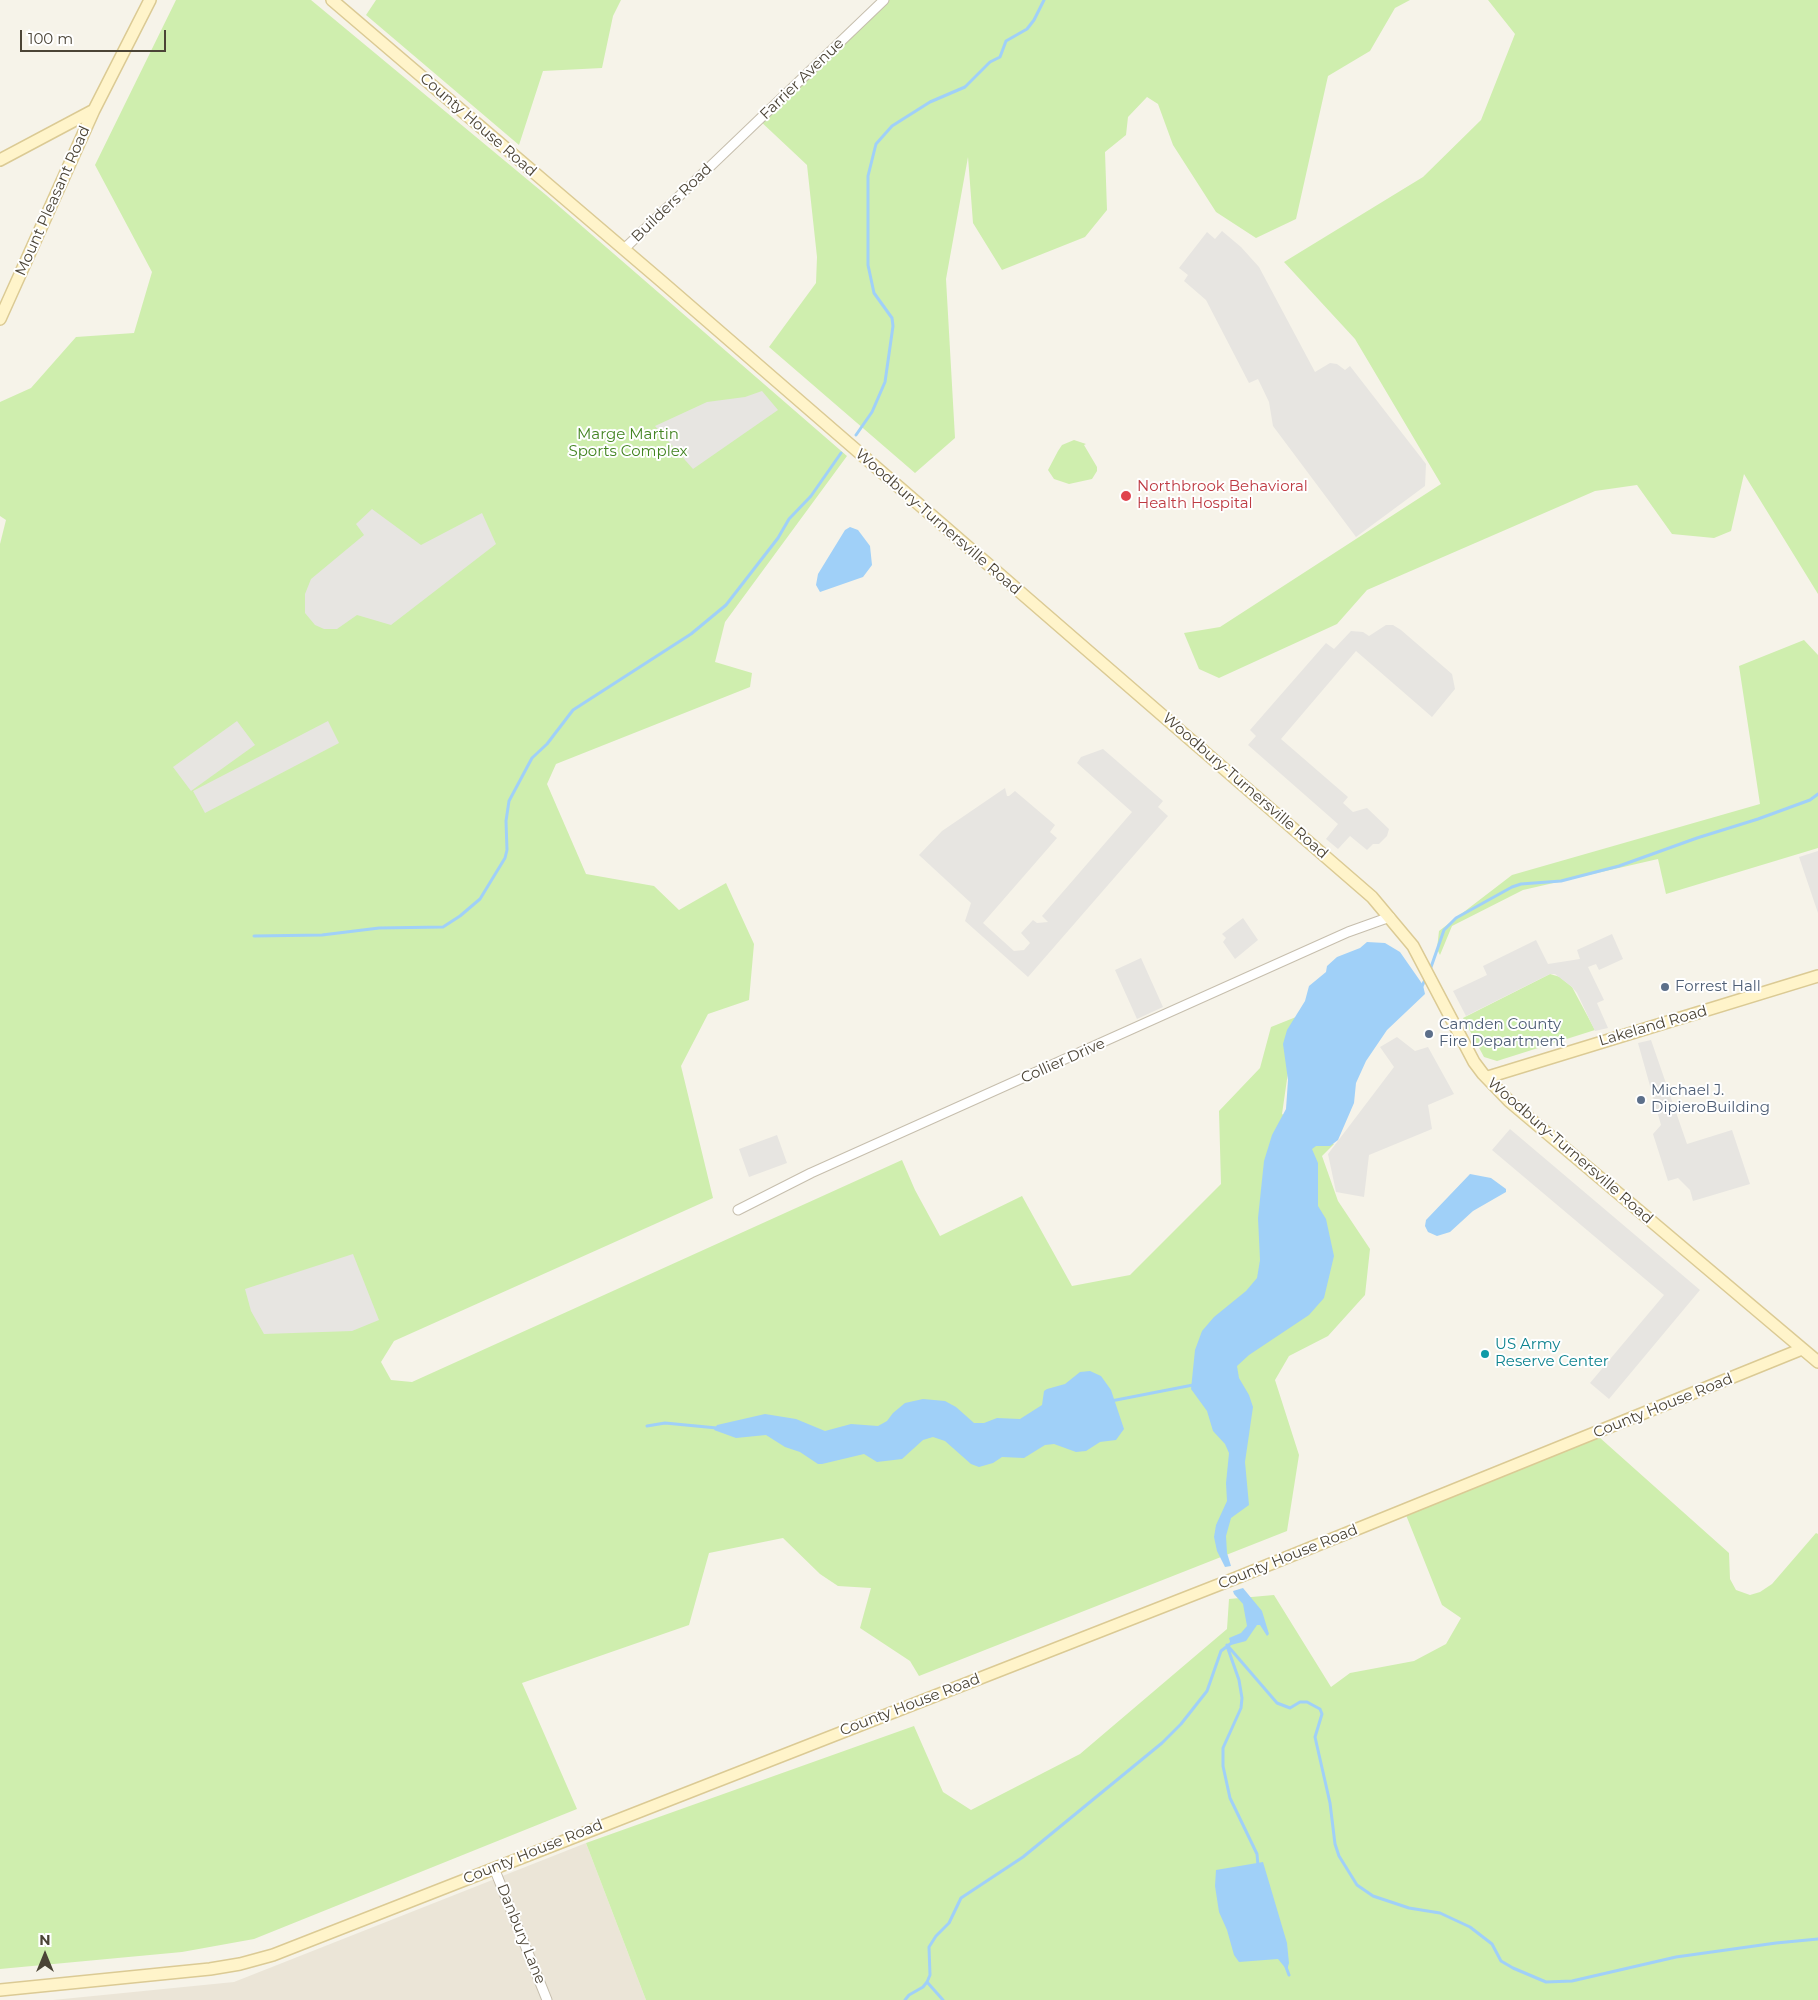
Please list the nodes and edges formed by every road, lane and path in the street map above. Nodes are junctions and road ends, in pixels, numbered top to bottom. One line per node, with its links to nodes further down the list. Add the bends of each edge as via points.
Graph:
1 (150, 0): 4 (street, Mount Pleasant Road)
2 (332, 0): 7 (street, County House Road)
3 (884, 0): 5 (street, Farrier Avenue)
4 (94, 110): 6 (street); 8 (street, Mount Pleasant Road)
5 (721, 157): 7 (street, Builders Road)
6 (0, 160)
7 (624, 249): 9 (street, Woodbury-Turnersville Road, via 1348,875)
8 (0, 319)
9 (1390, 917): 11 (street, Woodbury-Turnersville Road, via 1420,956 1474,1062); 12 (street, Collier Drive, via 1348,932)
10 (1818, 976): 11 (street, Lakeland Road)
11 (1488, 1077): 13 (street, Woodbury-Turnersville Road, via 1510,1101)
12 (738, 1210)
13 (1802, 1349): 14 (street, Woodbury-Turnersville Road); 15 (street, County House Road, via 1236,1578)
14 (1818, 1362)
15 (494, 1868): 16 (street, County House Road, via 307,1942 240,1964); 17 (street, Danbury Lane)
16 (0, 1990)
17 (548, 2000)

